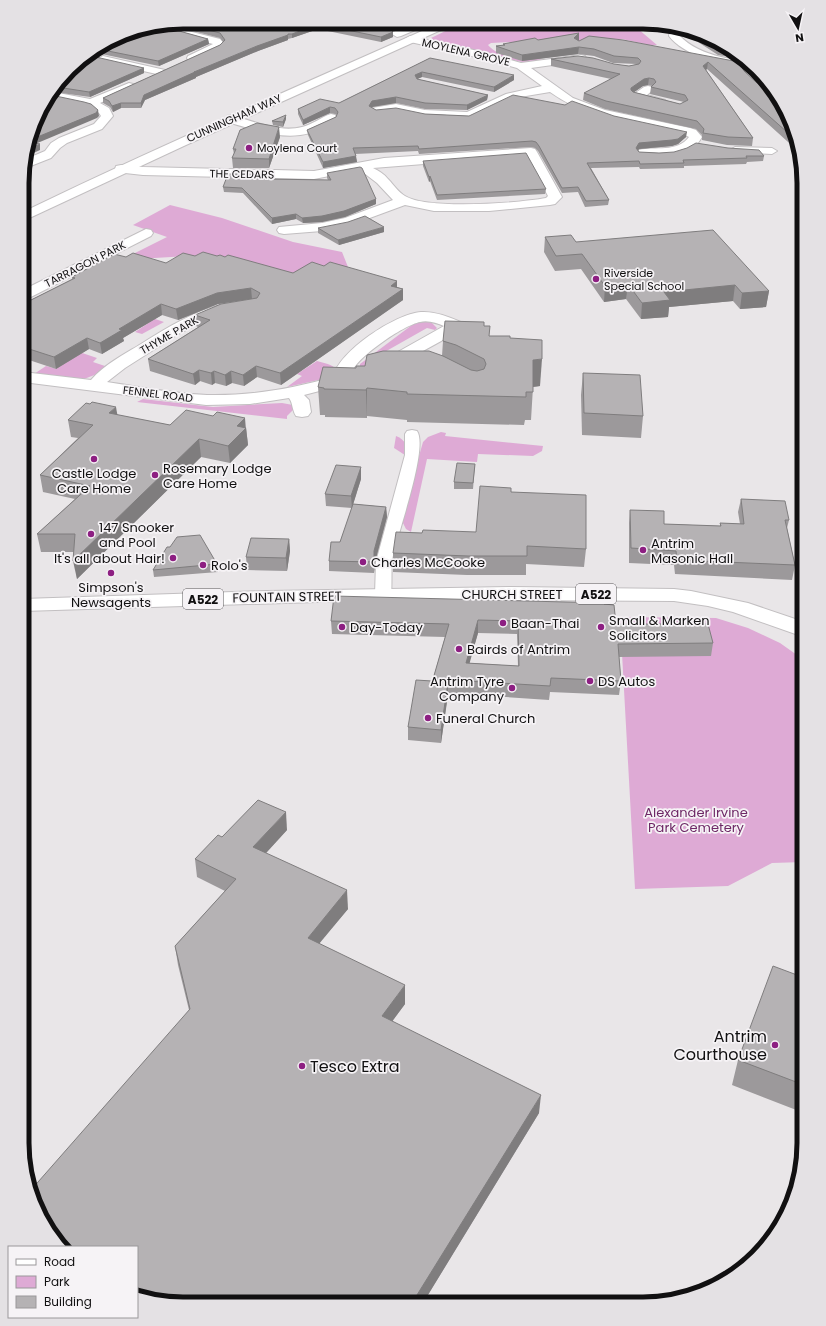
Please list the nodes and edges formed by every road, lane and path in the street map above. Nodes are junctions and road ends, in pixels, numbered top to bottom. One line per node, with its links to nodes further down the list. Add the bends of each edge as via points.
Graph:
1 (176, 29): 9 (street, via 220,44)
2 (414, 29): 5 (street)
3 (421, 29): 6 (street, CUNNINGHAM WAY)
4 (675, 32): 11 (street, via 674,36 689,48)
5 (397, 34)
6 (410, 40): 10 (street, MOYLENA GROVE); 22 (street, CUNNINGHAM WAY)
7 (94, 57): 18 (street, via 164,70)
8 (585, 57): 10 (street, MOYLENA GROVE)
9 (182, 63)
10 (521, 66): 12 (street, MOYLENA GROVE)
11 (746, 68)
12 (553, 88): 16 (street, via 525,92); 23 (street, MOYLENA GROVE, via 586,108)
13 (648, 89): 17 (street, via 637,96)
14 (488, 96): 16 (street)
15 (55, 97): 18 (street)
16 (503, 99): 20 (street, via 466,116 425,114 396,108)
17 (657, 101): 19 (street); 23 (street)
18 (91, 103): 29 (street, via 105,111 107,116 104,122 56,144 50,153)
19 (672, 104)
20 (376, 110)
21 (331, 118): 22 (street, via 291,136)
22 (231, 119): 31 (street, CUNNINGHAM WAY)
23 (628, 120): 24 (street, MOYLENA GROVE, via 689,132 696,137)
24 (691, 143): 25 (street); 28 (street, via 671,152)
25 (706, 146)
26 (727, 149): 27 (street)
27 (772, 151)
28 (643, 153)
29 (30, 162)
30 (362, 166): 31 (street, THE CEDARS, via 314,175); 32 (street, via 381,179); 32 (street, THE CEDARS, via 528,147 555,194 555,198 550,201 539,203 441,208)
31 (121, 169): 33 (street, CUNNINGHAM WAY)
32 (404, 201): 34 (street, via 348,222 309,233)
33 (29, 213)
34 (284, 230)
35 (146, 233): 36 (street, TARRAGON PARK)
36 (29, 293)
37 (240, 306): 42 (street, THYME PARK, via 208,313 174,330 113,368)
38 (397, 360): 39 (street); 41 (street, FENNEL ROAD); 41 (street, FENNEL ROAD, via 457,326 427,317 409,319 350,360)
39 (415, 366)
40 (29, 378): 42 (street, FENNEL ROAD)
41 (341, 380): 43 (street, FENNEL ROAD)
42 (95, 385): 43 (street, FENNEL ROAD, via 214,400)
43 (292, 392): 44 (street, via 300,400)
44 (302, 412)
45 (412, 434): 46 (street, via 412,455 384,562)
46 (384, 595): 47 (street, FOUNTAIN STREET / A522); 48 (street, CHURCH STREET / A522, via 544,593 682,596 742,607)
47 (29, 605)
48 (797, 627)

